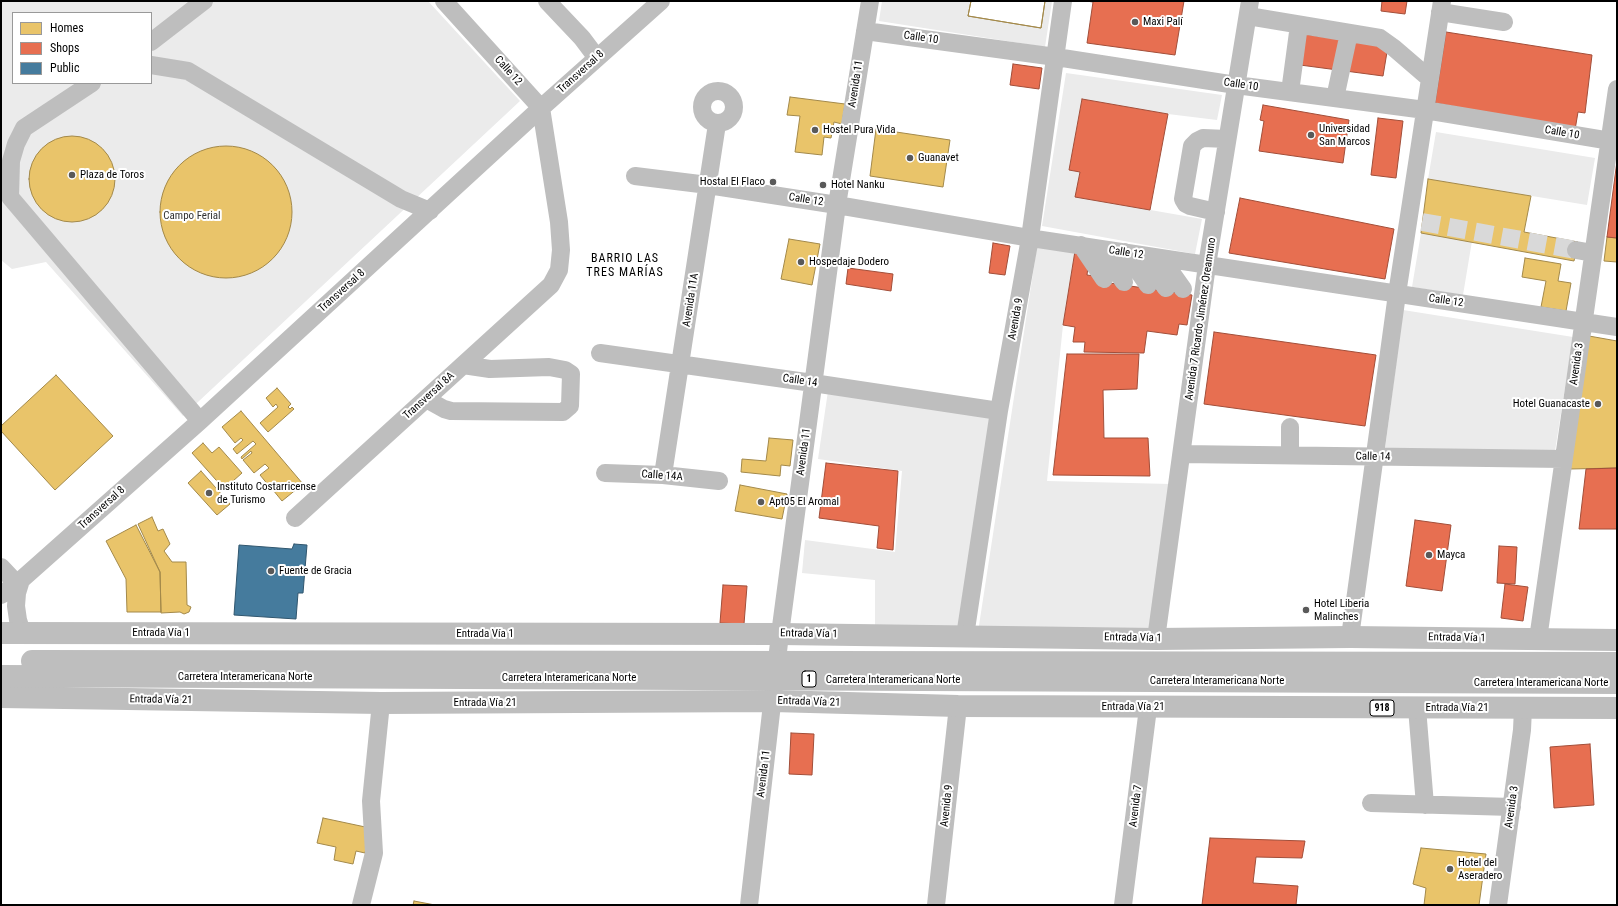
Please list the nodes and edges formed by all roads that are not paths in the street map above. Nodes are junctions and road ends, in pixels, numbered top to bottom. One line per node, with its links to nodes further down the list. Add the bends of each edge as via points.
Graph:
1 (204, 1): 13 (street)
2 (444, 1): 23 (street, Calle 12)
3 (548, 1): 15 (street)
4 (661, 1): 15 (street, Transversal 8)
5 (870, 1): 11 (street, Avenida 11)
6 (1064, 1): 14 (street, Avenida 9)
7 (1441, 6): 9 (street); 17 (street)
8 (1249, 9): 10 (street); 19 (street, Avenida 7 Ricardo Jiménez Oreamuno)
9 (1504, 22)
10 (1299, 25): 12 (street); 21 (street)
11 (865, 31): 14 (street, Calle 10); 30 (street, Avenida 11)
12 (1349, 33): 17 (street, via 1380,38); 22 (street)
13 (152, 41)
14 (1056, 57): 19 (street, Calle 10); 33 (street, Avenida 9)
15 (597, 58): 23 (street, Transversal 8)
16 (152, 65): 31 (street, via 188,71 401,199)
17 (1430, 78): 24 (street)
18 (90, 84): 46 (street, via 24,128 11,161 10,197)
19 (1236, 84): 21 (street, Calle 10); 26 (street, Avenida 7 Ricardo Jiménez Oreamuno)
20 (1617, 89): 27 (street, Avenida 3)
21 (1290, 92): 22 (street, Calle 10)
22 (1335, 98): 24 (street, Calle 10)
23 (541, 108): 31 (street, Transversal 8); 41 (street, Transversal 8A, via 559,222 561,250 558,270 551,285)
24 (1425, 110): 27 (street, Calle 10); 37 (street, via 1415,220)
25 (717, 124): 29 (street, Avenida 11A)
26 (1227, 139): 32 (street, Avenida 7 Ricardo Jiménez Oreamuno); 32 (street, via 1203,138 1192,146 1183,199 1186,204)
27 (1613, 141): 38 (street, Avenida 3, via 1585,251)
28 (635, 176): 29 (street, Calle 12)
29 (708, 185): 30 (street, Calle 12); 42 (street, Avenida 11A)
30 (837, 205): 33 (street, Calle 12); 43 (street, Avenida 11)
31 (430, 211): 46 (street, Transversal 8)
32 (1216, 212): 35 (street, Avenida 7 Ricardo Jiménez Oreamuno)
33 (1030, 238): 34 (street, Calle 12); 45 (street, Avenida 9)
34 (1119, 252): 35 (street, Calle 12); 36 (street); 36 (street); 36 (street); 36 (street)
35 (1207, 265): 37 (street, Calle 12); 48 (street, Avenida 7 Ricardo Jiménez Oreamuno)
36 (1141, 284)
37 (1397, 294): 38 (street, Calle 12); 50 (street)
38 (1584, 321): 39 (street, Calle 12); 51 (street, Avenida 3)
39 (1617, 327)
40 (600, 353): 42 (street, Calle 14)
41 (463, 365): 44 (street, Transversal 8A); 44 (street, via 490,369 549,367 565,370 571,374 570,406 563,412 451,411)
42 (681, 365): 43 (street, Calle 14); 53 (street, Avenida 11A)
43 (813, 383): 45 (street, Calle 14); 61 (street, Avenida 11)
44 (426, 399): 55 (street, Transversal 8A)
45 (999, 411): 62 (street, Avenida 9)
46 (200, 421): 57 (street, Transversal 8)
47 (1290, 427): 49 (street)
48 (1182, 454): 49 (street, Calle 14); 64 (street, Avenida 7 Ricardo Jiménez Oreamuno)
49 (1290, 455): 50 (street, Calle 14)
50 (1374, 457): 51 (street, Calle 14); 63 (street)
51 (1564, 459): 65 (street, Avenida 3)
52 (605, 473): 53 (street, Calle 14A)
53 (663, 475): 54 (street, Calle 14A)
54 (719, 481)
55 (295, 518)
56 (1, 567): 57 (street)
57 (19, 581): 58 (street, Transversal 8); 60 (street, via 16,606)
58 (1, 595)
59 (1, 633): 60 (main road, Entrada Vía 1)
60 (22, 633): 61 (main road, Entrada Vía 1)
61 (780, 634): 62 (main road, Entrada Vía 1); 72 (street, Avenida 11)
62 (966, 636): 64 (main road, Entrada Vía 1)
63 (1350, 637): 64 (main road, Entrada Vía 1); 65 (main road, Entrada Vía 1)
64 (1156, 639)
65 (1538, 639): 66 (main road, Entrada Vía 1)
66 (1617, 640)
67 (1, 661): 68 (main road, Carretera Interamericana Norte / 1)
68 (1617, 663)
69 (1, 676): 70 (main road, Carretera Interamericana Norte / 1)
70 (1617, 683)
71 (1, 698): 73 (main road, Entrada Vía 21)
72 (773, 701): 73 (main road, Entrada Vía 21); 74 (main road, Entrada Vía 21); 83 (street, Avenida 11)
73 (381, 703): 82 (street, via 371,801 374,853)
74 (958, 706): 75 (main road, Entrada Vía 21); 84 (street, Avenida 9)
75 (1148, 708): 76 (main road, Entrada Vía 21 / 918); 85 (street, Avenida 7)
76 (1417, 708): 77 (main road, Entrada Vía 21 / 918); 80 (street)
77 (1523, 708): 78 (main road, Entrada Vía 21 / 918); 81 (street, Avenida 3)
78 (1617, 708)
79 (1371, 804): 80 (street)
80 (1425, 805): 81 (street)
81 (1512, 807): 86 (street, Avenida 3)
82 (361, 905)
83 (749, 905)
84 (936, 905)
85 (1124, 905)
86 (1498, 905)

